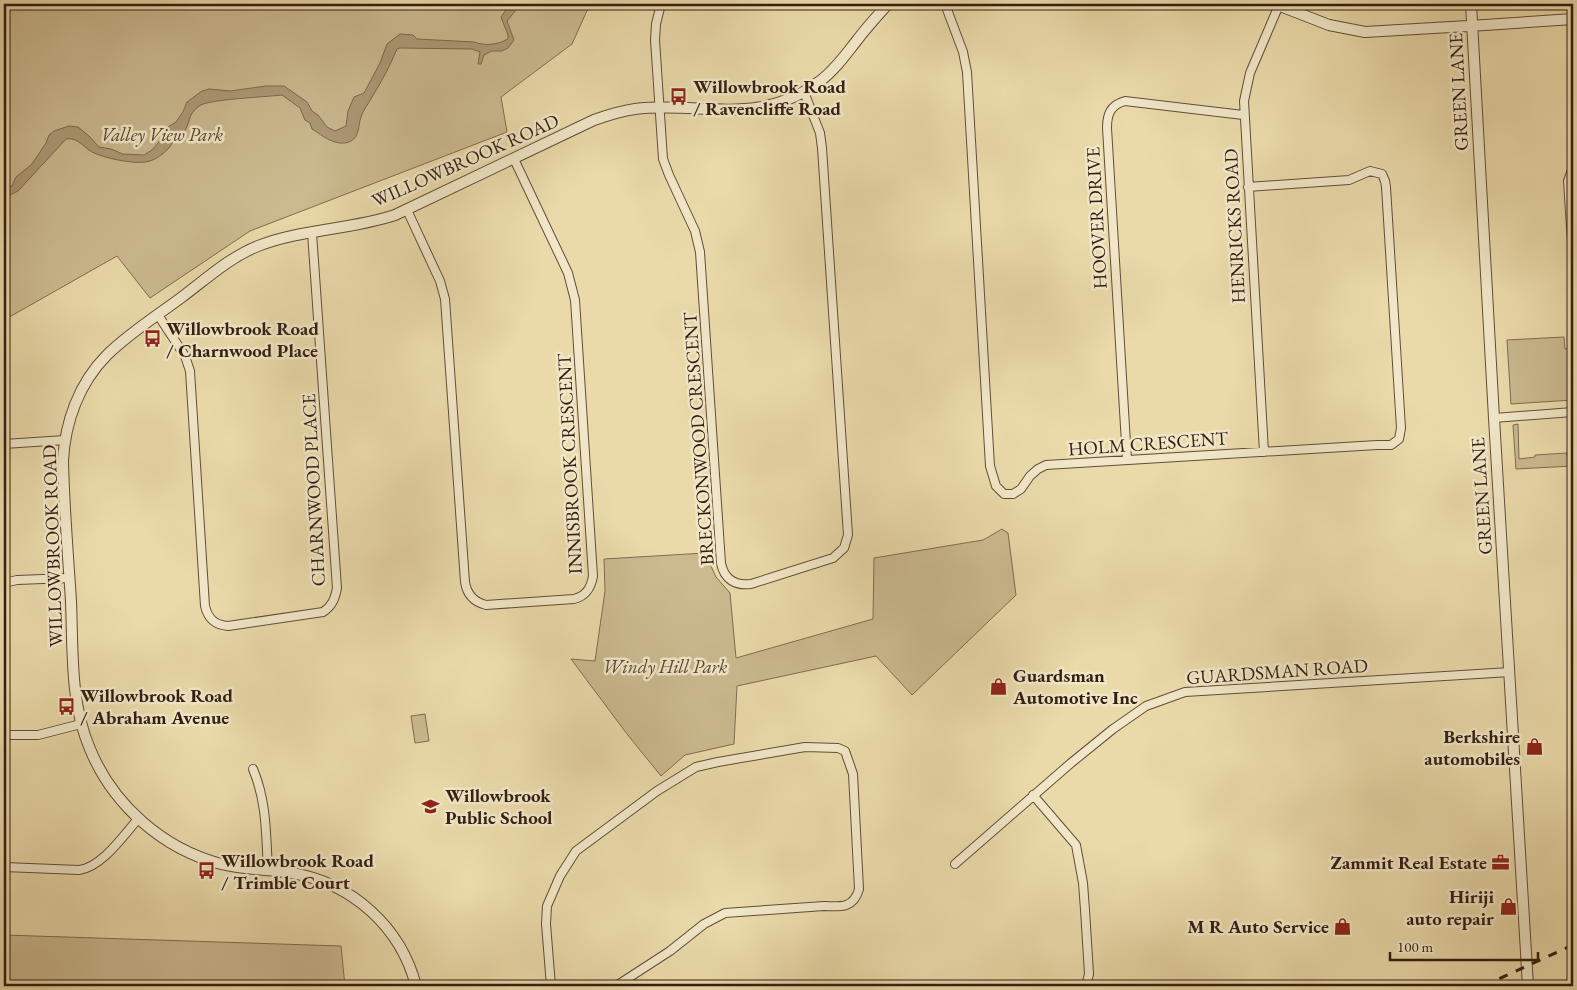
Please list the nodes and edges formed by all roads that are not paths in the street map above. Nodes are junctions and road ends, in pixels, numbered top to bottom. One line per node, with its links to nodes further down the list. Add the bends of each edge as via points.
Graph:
1 (661, 4): 9 (street, BRECKONWOOD CRESCENT, via 655,29)
2 (888, 4): 8 (street, WILLOWBROOK ROAD, via 840,62)
3 (945, 4): 23 (street, HOLM CRESCENT, via 963,52 966,72 990,466 996,486 1004,494 1013,494 1038,469 1046,466)
4 (1471, 4): 7 (street, GREEN LANE)
5 (1277, 5): 7 (street, via 1328,25 1364,32); 10 (street, HENRICKS ROAD, via 1250,74)
6 (1573, 19): 7 (street)
7 (1472, 26): 19 (street, GREEN LANE)
8 (804, 92): 9 (street, WILLOWBROOK ROAD, via 782,102 744,110); 9 (street, BRECKONWOOD CRESCENT, via 820,133 822,148 848,536 844,548 833,558 746,585 736,584 722,570 700,252 695,232 663,159)
9 (659, 108): 11 (street, WILLOWBROOK ROAD, via 626,110 605,116)
10 (1244, 115): 13 (street, HENRICKS ROAD); 23 (street, HOOVER DRIVE, via 1125,101 1114,105 1108,115)
11 (514, 158): 14 (street, WILLOWBROOK ROAD); 14 (street, INNISBROOK CRESCENT, via 568,273 574,300 594,576 590,589 581,597 486,605 477,602 467,591 445,299 440,281)
12 (1573, 167): 16 (street, via 1568,181)
13 (1248, 188): 22 (street, HENRICKS ROAD); 22 (street, HOLM CRESCENT, via 1350,180 1370,171 1382,174 1386,187 1401,428 1399,439 1391,445)
14 (406, 210): 15 (street, WILLOWBROOK ROAD, via 381,220)
15 (312, 233): 17 (street, WILLOWBROOK ROAD, via 273,241 243,253); 17 (street, CHARNWOOD PLACE, via 337,588 331,605 322,612 228,626 217,624 206,612 190,371 186,356)
16 (1573, 258)
17 (158, 315): 20 (street, WILLOWBROOK ROAD, via 107,354 92,373 74,406)
18 (1573, 412): 19 (street)
19 (1494, 418): 26 (street, GREEN LANE)
20 (65, 440): 21 (street); 24 (street, WILLOWBROOK ROAD, via 63,472)
21 (4, 444)
22 (1264, 452): 23 (street, HOLM CRESCENT)
23 (1127, 460)
24 (69, 578): 25 (street); 27 (street, WILLOWBROOK ROAD)
25 (4, 583)
26 (1510, 672): 30 (street, GUARDSMAN ROAD, via 1185,692 1146,706 1134,714); 39 (street, GREEN LANE)
27 (81, 724): 28 (street, via 38,735); 31 (street, WILLOWBROOK ROAD, via 101,772)
28 (4, 735)
29 (253, 769): 34 (street, via 266,818)
30 (1033, 795): 32 (street, GUARDSMAN ROAD); 38 (street, via 1076,845 1085,910 1089,974)
31 (138, 819): 33 (street, via 101,860 90,867 79,870); 34 (street, WILLOWBROOK ROAD, via 164,839 192,854 222,864)
32 (956, 864)
33 (4, 867)
34 (268, 871): 35 (street, WILLOWBROOK ROAD, via 310,877 358,900 379,919 397,943)
35 (416, 986)
36 (551, 986): 37 (street, via 547,906 576,851 664,786 696,767 805,747 845,751 853,774 859,888 855,900 839,906 725,913 704,924)
37 (616, 986)
38 (1086, 986)
39 (1528, 986)

